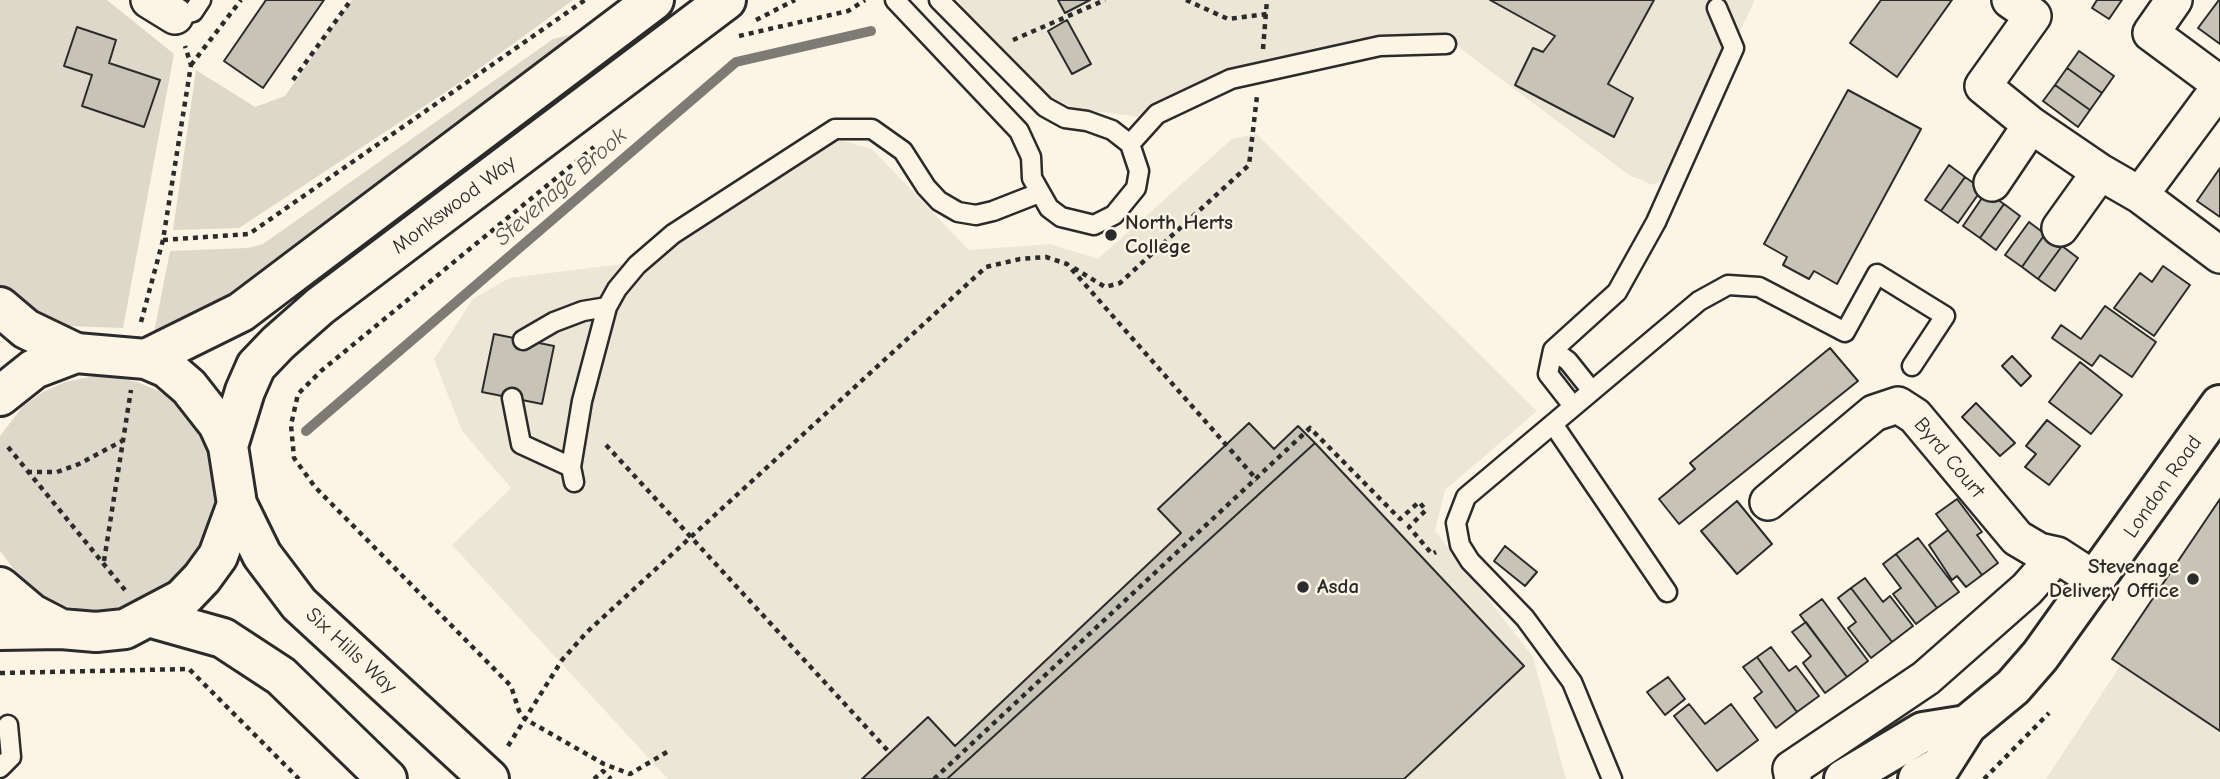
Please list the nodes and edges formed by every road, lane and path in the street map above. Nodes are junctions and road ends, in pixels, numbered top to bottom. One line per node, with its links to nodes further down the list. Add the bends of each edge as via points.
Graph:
1 (242, 0): 20 (path)
2 (351, 0): 22 (path)
3 (585, 0): 31 (path, via 249,234)
4 (654, 0): 39 (main road, Monkswood Way, via 241,312)
5 (726, 0): 48 (main road, Monkswood Way, via 320,306 278,343 256,366)
6 (795, 0): 17 (path)
7 (895, 0): 28 (lane, via 1019,131)
8 (940, 0): 25 (lane, via 1045,107 1065,118 1112,130)
9 (1105, 0): 18 (path)
10 (1186, 0): 16 (path, via 1228,19)
11 (1267, 0): 16 (path)
12 (2010, 0): 24 (street, via 2033,16 1983,86)
13 (2175, 0): 23 (street, via 2151,33)
14 (175, 5): 20 (path)
15 (1717, 8): 37 (lane, via 1734,48 1656,222 1617,292)
16 (1267, 14): 21 (path)
17 (726, 39)
18 (1009, 42)
19 (1446, 44): 21 (lane, via 1380,46)
20 (191, 65): 31 (path)
21 (1260, 74): 25 (lane, via 1231,79 1157,114); 33 (path, via 1249,165 1120,284 1105,286)
22 (293, 80)
23 (2220, 85): 29 (street)
24 (2031, 125): 26 (street); 27 (street)
25 (1130, 144): 28 (lane, via 1139,170 1136,188 1114,215 1094,225 1076,222 1049,208)
26 (2100, 172): 29 (street); 30 (street)
27 (1992, 183)
28 (1039, 193): 35 (lane, via 976,215 958,212 926,187 903,151 872,129 835,129 673,234 637,265)
29 (2140, 195): 32 (street)
30 (2060, 228)
31 (163, 240): 39 (path)
32 (2220, 255)
33 (1067, 264): 52 (path); 55 (path, via 1046,257 986,267)
34 (0, 307): 38 (main road, via 26,329)
35 (607, 307): 36 (lane, via 583,310); 43 (lane, via 582,401 573,474 521,444)
36 (523, 340)
37 (1553, 351): 41 (lane, via 1568,361); 45 (lane, via 1548,374)
38 (76, 353): 39 (main road); 42 (main road, via 34,369)
39 (139, 360): 47 (path); 48 (main road, via 167,368 189,387 218,424)
40 (1912, 366): 41 (lane, via 1945,316 1877,275 1845,332 1759,287 1728,285 1699,301)
41 (1592, 391): 45 (lane)
42 (0, 396)
43 (512, 398)
44 (2220, 405): 59 (main road, London Road)
45 (1573, 406): 46 (lane)
46 (1553, 424): 56 (lane, via 1466,497 1456,523); 61 (lane)
47 (122, 441): 51 (path, via 57,472); 58 (path)
48 (228, 446): 54 (main road)
49 (606, 446): 55 (path)
50 (8, 447): 51 (path)
51 (27, 472): 58 (path)
52 (1257, 480): 56 (path, via 1310,428 1399,519 1419,502 1426,510 1409,527 1432,554); 77 (path)
53 (1768, 502): 57 (street, Byrd Court, via 1874,412 1898,405 1915,416 2017,538)
54 (237, 504): 62 (main road, via 218,556 202,578 182,599); 74 (main road, Six Hills Way, via 262,555 299,604)
55 (691, 536): 69 (path, via 562,660 526,719 630,774); 70 (path)
56 (1460, 545): 78 (lane, via 1525,618 1573,682)
57 (2057, 555): 59 (street, Byrd Court); 79 (street, via 2028,589 1926,678 1791,769)
58 (104, 562): 62 (path)
59 (2096, 581): 68 (main road, London Road, via 2013,687)
60 (0, 587): 63 (main road, via 32,614)
61 (1667, 592)
62 (142, 608): 63 (main road, via 125,629); 73 (main road, via 223,638 281,676)
63 (61, 629): 64 (main road)
64 (0, 630)
65 (0, 673): 72 (path, via 189,669)
66 (2049, 713): 82 (path)
67 (8, 725): 71 (lane, via 11,757)
68 (1967, 725): 80 (main road, via 1923,732); 81 (main road, London Road, via 1941,766)
69 (667, 752)
70 (890, 753)
71 (0, 768)
72 (299, 779)
73 (387, 779)
74 (489, 779)
75 (594, 779): 76 (path, via 603,771)
76 (611, 779)
77 (934, 779)
78 (1612, 779)
79 (1793, 779)
80 (1844, 779)
81 (1918, 779)
82 (1984, 779)

